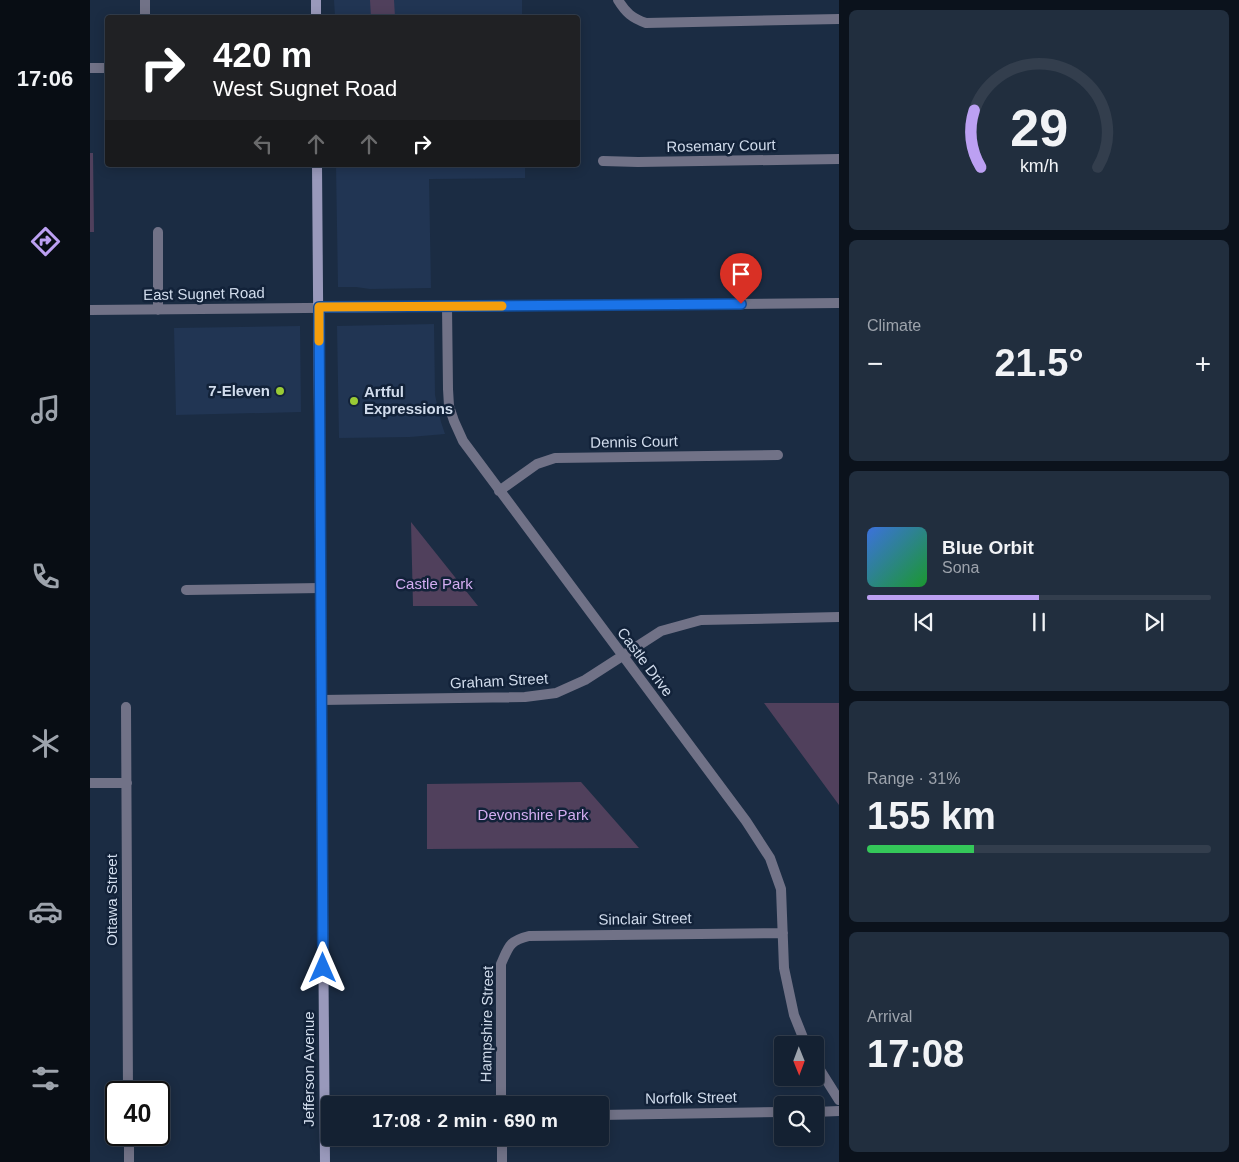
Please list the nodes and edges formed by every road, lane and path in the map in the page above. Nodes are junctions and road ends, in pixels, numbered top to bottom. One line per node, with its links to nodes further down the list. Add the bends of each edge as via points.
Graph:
1 (145, 0): 4 (street)
2 (316, 0): 5 (street)
3 (618, 0): 6 (street, via 634,18 646,23)
4 (144, 15)
5 (316, 15)
6 (839, 19)
7 (90, 68): 8 (street)
8 (105, 68)
9 (839, 159): 10 (street, Rosemary Court)
10 (603, 161)
11 (317, 167): 15 (street, Jefferson Avenue)
12 (158, 232): 17 (street)
13 (839, 303): 14 (street, East Sugnet Road)
14 (447, 306): 15 (street, East Sugnet Road); 19 (street, Castle Drive, via 448,389 454,421 462,441)
15 (319, 307): 17 (street, East Sugnet Road); 20 (street, Jefferson Avenue)
16 (90, 310): 17 (street, East Sugnet Road)
17 (158, 310)
18 (778, 455): 19 (street, Dennis Court, via 555,458 537,464)
19 (499, 491): 23 (street, Castle Drive)
20 (321, 588): 21 (street); 24 (street, Jefferson Avenue)
21 (186, 590)
22 (839, 617): 23 (street, Graham Street, via 701,620 661,631)
23 (622, 657): 24 (street, Graham Street, via 586,680 556,693 525,697); 28 (street, Castle Drive, via 746,821 770,858 781,889)
24 (322, 700): 42 (street, Jefferson Avenue)
25 (126, 708): 27 (street, Ottawa Street)
26 (90, 783): 27 (street)
27 (127, 783): 32 (street, Ottawa Street)
28 (783, 933): 29 (street, Sinclair Street, via 529,936); 30 (street, Castle Drive, via 784,968 794,1015)
29 (509, 945): 33 (street, Hampshire Street, via 501,964)
30 (802, 1036)
31 (824, 1076): 34 (street)
32 (128, 1081)
33 (501, 1096)
34 (839, 1100)
35 (839, 1111): 37 (street)
36 (774, 1112): 38 (street, Norfolk Street)
37 (824, 1112)
38 (609, 1114)
39 (129, 1146): 41 (street)
40 (502, 1146): 43 (street)
41 (129, 1162)
42 (325, 1162)
43 (502, 1162)

